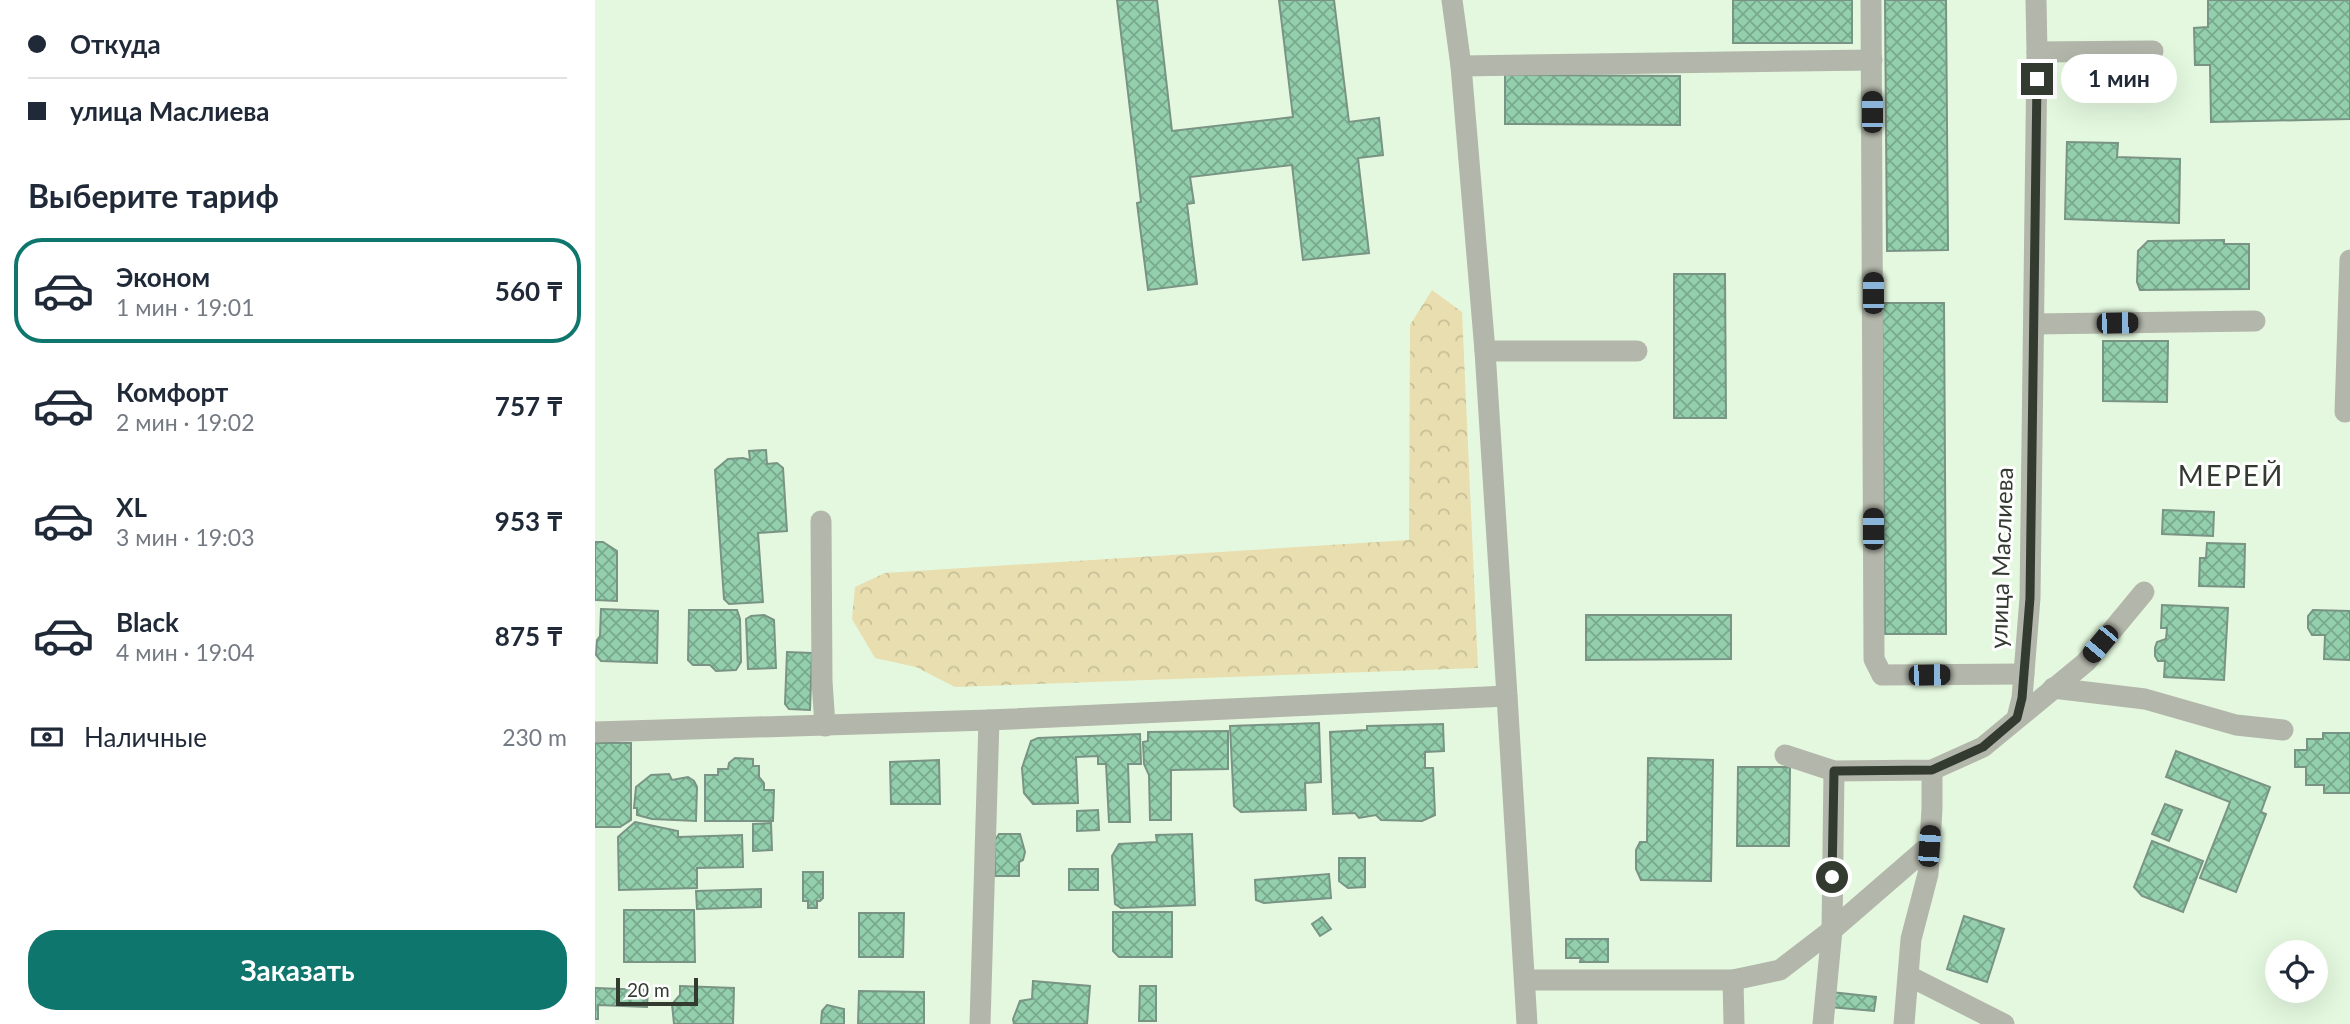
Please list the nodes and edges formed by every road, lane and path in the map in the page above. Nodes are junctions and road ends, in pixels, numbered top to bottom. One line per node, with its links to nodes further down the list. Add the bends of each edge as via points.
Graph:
1 (1452, 0): 7 (street)
2 (1871, 0): 6 (street)
3 (2036, 0): 5 (street, улица Маслиева)
4 (2153, 51): 5 (street)
5 (2037, 52): 10 (street, улица Маслиева)
6 (1872, 60): 7 (street); 17 (street, via 1874,659 1882,675)
7 (1461, 65): 12 (street)
8 (2350, 260): 11 (street)
9 (2255, 321): 10 (street)
10 (2033, 324): 17 (street, улица Маслиева, via 2030,598)
11 (2349, 346): 14 (street)
12 (1485, 351): 13 (street); 19 (street)
13 (1637, 351)
14 (2345, 412)
15 (821, 521): 22 (street)
16 (2144, 592): 18 (street, via 2086,662)
17 (2024, 674): 20 (street, улица Маслиева)
18 (2053, 688): 20 (street); 23 (street, via 2145,699 2236,725)
19 (1507, 696): 21 (street); 31 (street)
20 (2017, 718): 26 (street, via 1983,747)
21 (989, 720): 22 (street); 33 (street)
22 (825, 726): 24 (street)
23 (2283, 730)
24 (595, 732)
25 (1785, 755): 27 (street)
26 (1932, 770): 27 (street); 28 (street)
27 (1834, 771): 29 (street)
28 (1929, 846): 29 (street); 30 (street, via 1928,874 1911,939)
29 (1832, 930): 32 (street, via 1780,970); 36 (street)
30 (1909, 976): 37 (street); 38 (street)
31 (1525, 981): 32 (street); 34 (street)
32 (1733, 981): 35 (street)
33 (980, 1024)
34 (1527, 1024)
35 (1734, 1024)
36 (1823, 1024)
37 (1904, 1024)
38 (2004, 1024)

